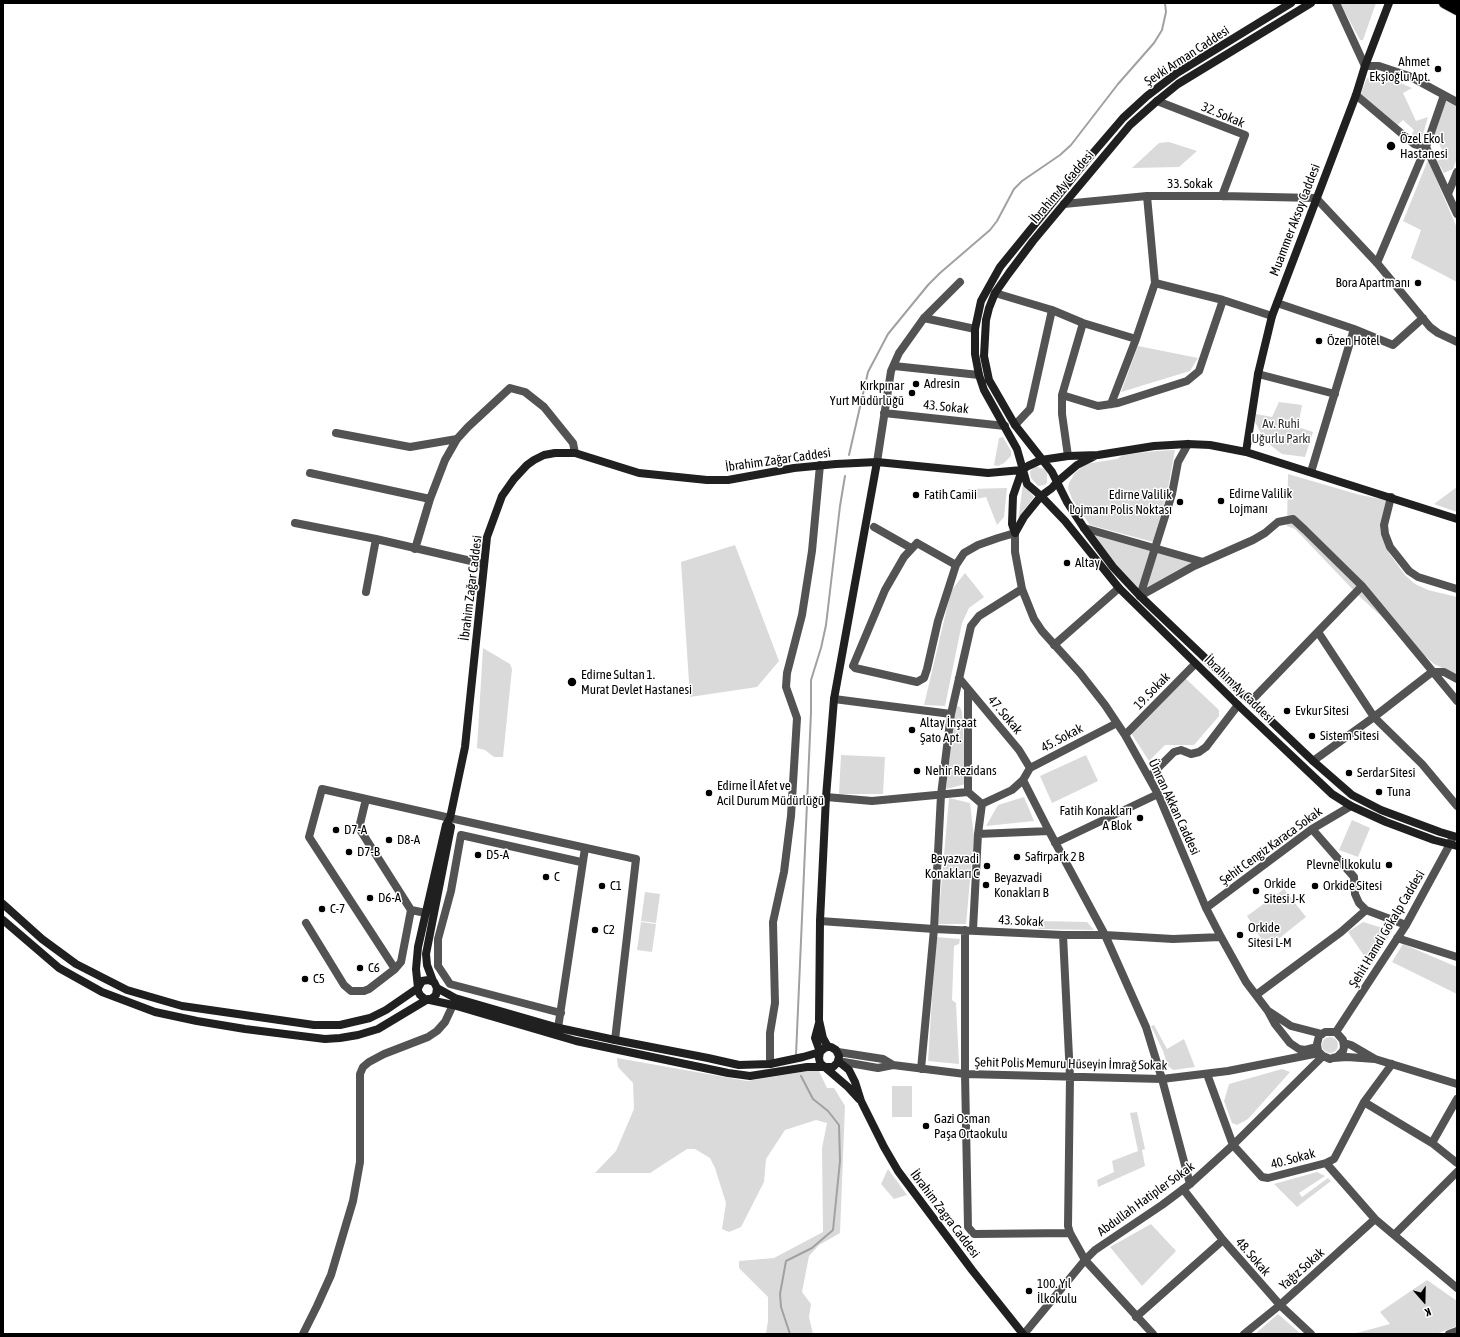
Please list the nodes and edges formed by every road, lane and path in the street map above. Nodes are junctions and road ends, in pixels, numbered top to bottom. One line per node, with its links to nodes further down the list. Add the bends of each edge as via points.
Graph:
1 (1291, 3): 31 (main road, Şevki Arman Caddesi, via 1177,73 1123,118 1000,267 981,301)
2 (1311, 3): 10 (main road, İbrahim Ay Caddesi, via 1178,84)
3 (1336, 3): 7 (street)
4 (1389, 3): 7 (main road, Muammer Aksoy Caddesi)
5 (1444, 3): 6 (main road)
6 (1457, 10)
7 (1365, 66): 8 (main road, Muammer Aksoy Caddesi); 9 (street, via 1391,69)
8 (1356, 95): 12 (street, via 1414,144); 17 (main road, Muammer Aksoy Caddesi)
9 (1444, 95): 11 (street); 12 (street)
10 (1157, 101): 16 (street, 32. Sokak, via 1245,135); 18 (main road, İbrahim Ay Caddesi, via 1130,125)
11 (1457, 102)
12 (1426, 147): 14 (street); 20 (street)
13 (1457, 172): 14 (street)
14 (1448, 194): 19 (street)
15 (1147, 196): 16 (street, 33. Sokak); 18 (street, 33. Sokak); 22 (street)
16 (1222, 196): 17 (street, 33. Sokak)
17 (1316, 198): 20 (street); 25 (main road, Muammer Aksoy Caddesi)
18 (1064, 204): 23 (main road, İbrahim Ay Caddesi, via 1025,251)
19 (1457, 214)
20 (1377, 263): 29 (street)
21 (960, 282): 28 (street)
22 (1155, 283): 24 (street); 33 (street)
23 (995, 293): 26 (street); 42 (main road, İbrahim Ay Caddesi, via 986,320 984,356 990,380)
24 (1223, 300): 27 (street); 40 (street, via 1199,371 1187,381)
25 (1277, 303): 27 (main road, Muammer Aksoy Caddesi); 32 (street)
26 (1052, 310): 30 (street); 42 (street, via 1030,409)
27 (1272, 316): 36 (main road, Muammer Aksoy Caddesi)
28 (924, 318): 31 (street); 35 (street)
29 (1423, 318): 32 (street, via 1393,345); 34 (street, via 1438,333)
30 (1083, 323): 33 (street); 39 (street)
31 (975, 329): 37 (main road, Şevki Arman Caddesi, via 975,354)
32 (1354, 329): 38 (street)
33 (1136, 339): 40 (street)
34 (1457, 342)
35 (894, 366): 37 (street); 41 (street)
36 (1258, 374): 38 (street); 47 (main road, Muammer Aksoy Caddesi)
37 (979, 375): 43 (main road, Şevki Arman Caddesi, via 984,390)
38 (1335, 394): 55 (street)
39 (1062, 395): 40 (street, via 1098,406); 50 (street)
40 (1112, 404)
41 (884, 412): 43 (street, 43. Sokak); 52 (street)
42 (1015, 425): 51 (main road, İbrahim Ay Caddesi)
43 (1005, 426): 54 (main road, Şevki Arman Caddesi, via 1017,449)
44 (336, 433): 45 (street, via 410,447)
45 (457, 439): 48 (street, via 510,388 525,392 544,407 571,440); 60 (street, via 445,460)
46 (1188, 444): 47 (main road, via 1210,445); 49 (main road, via 1154,446); 68 (street, via 1178,462 1172,494)
47 (1246, 452): 55 (main road)
48 (575, 453): 53 (main road, İbrahim Zağar Caddesi, via 639,473 707,480 728,480); 71 (main road, İbrahim Zağar Caddesi, via 544,455 528,465 514,479 502,496 487,536)
49 (1098, 455): 50 (main road); 57 (main road, via 1077,466)
50 (1068, 456): 51 (main road)
51 (1041, 460): 54 (main road); 57 (main road)
52 (877, 462): 53 (main road, İbrahim Zağar Caddesi); 54 (main road, İbrahim Zağar Caddesi, via 988,473); 86 (main road)
53 (820, 465): 152 (street, via 812,551 802,615 787,673 786,687 797,718 791,816 784,872 773,922 775,1003 770,1033)
54 (1022, 470): 58 (main road, via 1027,484); 65 (main road, via 1016,484 1012,507 1012,524)
55 (1311, 472): 59 (main road)
56 (310, 473): 60 (street)
57 (1057, 482): 58 (main road); 64 (main road, İbrahim Ay Caddesi)
58 (1041, 496): 65 (main road, via 1024,517); 74 (main road, İbrahim Ay Caddesi, via 1065,521)
59 (1391, 497): 61 (main road); 76 (street, via 1384,525 1390,547 1418,577)
60 (430, 499): 69 (street)
61 (1457, 519)
62 (295, 523): 66 (street)
63 (874, 527): 67 (street)
64 (1084, 528): 68 (street); 78 (main road, İbrahim Ay Caddesi, via 1113,567)
65 (1016, 534): 72 (street, via 978,545 964,553); 75 (street, Ümran Akkan Caddesi, via 1015,552)
66 (376, 539): 69 (street); 77 (street)
67 (911, 548): 72 (street, via 917,543); 72 (street, via 885,590 856,658 853,666 855,668 916,682 924,678 938,621)
68 (1155, 548): 70 (street); 78 (street)
69 (415, 549): 71 (street)
70 (1203, 562): 73 (street, via 1253,540 1278,522 1293,519); 78 (street)
71 (484, 564): 106 (main road, İbrahim Zağar Caddesi, via 466,736)
72 (956, 565)
73 (1362, 586): 79 (street); 82 (street)
74 (1119, 588): 80 (street); 81 (main road, İbrahim Ay Caddesi)
75 (1022, 589): 80 (street, Ümran Akkan Caddesi, via 1034,620); 83 (street, via 974,621 968,634)
76 (1457, 589)
77 (366, 592)
78 (1140, 596): 88 (main road, İbrahim Ay Caddesi)
79 (1318, 632): 88 (street); 91 (street)
80 (1054, 645): 92 (street, Ümran Akkan Caddesi, via 1080,673)
81 (1195, 664): 89 (main road, İbrahim Ay Caddesi); 93 (street, 19. Sokak)
82 (1432, 672): 84 (street, via 1444,672); 87 (street); 91 (street)
83 (959, 678): 85 (street, 47. Sokak); 90 (street)
84 (1457, 679)
85 (968, 690): 95 (street, 47. Sokak, via 1019,750); 98 (street)
86 (834, 699): 90 (street); 101 (main road)
87 (1457, 700)
88 (1251, 701): 94 (main road, İbrahim Ay Caddesi)
89 (1238, 705): 96 (street, via 1199,752 1174,752); 104 (main road, İbrahim Ay Caddesi, via 1332,794)
90 (951, 714): 100 (street)
91 (1374, 717): 94 (street); 105 (street, via 1422,764)
92 (1117, 723): 93 (street, Ümran Akkan Caddesi); 95 (street, 45. Sokak)
93 (1125, 735): 96 (street, Ümran Akkan Caddesi)
94 (1313, 761): 110 (main road, İbrahim Ay Caddesi, via 1346,790 1367,804)
95 (1030, 768): 97 (street)
96 (1149, 777): 99 (street, Ümran Akkan Caddesi)
97 (1023, 780): 103 (street, via 1012,790); 108 (street)
98 (968, 792): 100 (street); 103 (street)
99 (1158, 794): 111 (street); 116 (street, Ümran Akkan Caddesi)
100 (941, 795): 101 (street, via 872,801); 124 (street)
101 (826, 797): 121 (main road)
102 (366, 798): 106 (street); 117 (street, via 359,828); 131 (street, via 322,789 309,837)
103 (982, 804): 109 (street)
104 (1351, 806): 107 (street, Şehit Cengiz Karaca Sokak); 112 (main road, İbrahim Ay Caddesi, via 1401,828)
105 (1457, 806)
106 (450, 818): 113 (street); 119 (main road, İbrahim Zağar Caddesi, via 446,825); 132 (main road, İbrahim Zağar Caddesi, via 452,824 426,954 426,965)
107 (1312, 829): 116 (street, Şehit Cengiz Karaca Sokak); 118 (street, via 1354,877 1355,894 1359,904)
108 (1049, 830): 109 (street); 111 (street)
109 (978, 834): 125 (street)
110 (1455, 836): 112 (street, Şehit Hamdi Gökalp Caddesi)
111 (1055, 843): 127 (street)
112 (1454, 845): 123 (street, Şehit Hamdi Gökalp Caddesi)
113 (585, 848): 114 (street); 143 (street, via 636,859)
114 (581, 862): 138 (street); 138 (street, via 461,835 451,891 438,939 438,966 450,984)
115 (3, 904): 133 (main road, via 42,939 76,964 128,990 182,1006 329,1026 370,1018)
116 (1206, 908): 128 (street, Ümran Akkan Caddesi)
117 (411, 910): 119 (street); 131 (street, via 400,962)
118 (1366, 910): 123 (street); 134 (street, via 1341,932)
119 (426, 913): 133 (main road, İbrahim Zağar Caddesi, via 417,956)
120 (3, 920): 135 (main road, via 59,968 84,983 155,1012 197,1021 308,1038 340,1038 378,1029)
121 (820, 920): 124 (street, 43. Sokak); 139 (main road)
122 (306, 923): 131 (street, via 344,985 351,991 369,989)
123 (1406, 925): 129 (street, Şehit Hamdi Gökalp Caddesi)
124 (934, 929): 125 (street, 43. Sokak); 156 (street)
125 (969, 930): 126 (street, 43. Sokak); 157 (street)
126 (1064, 935): 127 (street, 43. Sokak); 159 (street)
127 (1105, 935): 128 (street, 43. Sokak, via 1173,939); 160 (street, via 1146,1027)
128 (1220, 938): 134 (street, Ümran Akkan Caddesi)
129 (1397, 938): 130 (street); 141 (street, Şehit Hamdi Gökalp Caddesi)
130 (1457, 957)
131 (394, 969)
132 (435, 984): 133 (main road, via 428,980); 135 (main road, via 436,995); 140 (main road, via 455,998)
133 (418, 988): 135 (main road, via 420,995)
134 (1256, 995): 137 (street, Ümran Akkan Caddesi)
135 (428, 999): 136 (main road)
136 (453, 1006): 140 (main road); 180 (street, via 445,1022 428,1037 384,1054 363,1067 360,1074 360,1162 353,1202 331,1275)
137 (1268, 1011): 142 (street, via 1291,1026); 148 (street, via 1290,1043 1299,1049)
138 (561, 1013): 140 (street)
139 (819, 1020): 145 (main road); 146 (main road, via 815,1038)
140 (558, 1032): 143 (main road); 155 (main road, via 750,1076 807,1067)
141 (1336, 1032): 142 (street); 144 (street, via 1342,1036)
142 (1322, 1034): 148 (street, via 1317,1040)
143 (614, 1040): 152 (main road, via 739,1065)
144 (1344, 1043): 149 (street, via 1343,1051); 150 (street)
145 (828, 1047): 146 (main road); 147 (main road)
146 (820, 1052): 152 (main road, via 804,1058); 155 (main road, via 819,1060)
147 (838, 1052): 151 (main road); 154 (street, via 883,1059)
148 (1320, 1052): 149 (street, via 1326,1058); 158 (street, Şehit Polis Memuru Hüseyin İmrağ Sokak, via 1270,1064); 166 (street, Abdullah Hatipler Sokak)
149 (1333, 1058): 150 (street)
150 (1376, 1059): 153 (street)
151 (838, 1061): 154 (street, via 878,1068); 155 (main road, via 833,1067); 163 (main road, İbrahim Zagra Caddesi, via 849,1070)
152 (770, 1064)
153 (1392, 1064): 161 (street); 164 (street)
154 (893, 1065): 156 (street, Şehit Polis Memuru Hüseyin İmrağ Sokak)
155 (825, 1067): 163 (main road, İbrahim Zagra Caddesi)
156 (921, 1069): 157 (street, Şehit Polis Memuru Hüseyin İmrağ Sokak)
157 (965, 1074): 159 (street, Şehit Polis Memuru Hüseyin İmrağ Sokak); 172 (street, via 968,1228 974,1234)
158 (1207, 1074): 160 (street, Şehit Polis Memuru Hüseyin İmrağ Sokak); 166 (street)
159 (1070, 1077): 160 (street, Şehit Polis Memuru Hüseyin İmrağ Sokak); 172 (street)
160 (1162, 1079): 170 (street)
161 (1457, 1084)
162 (1457, 1099): 165 (street)
163 (861, 1101): 181 (main road, İbrahim Zagra Caddesi, via 898,1171)
164 (1364, 1102): 165 (street); 167 (street, via 1334,1159)
165 (1432, 1143): 168 (street)
166 (1233, 1145): 167 (street, 40. Sokak, via 1262,1177 1268,1178); 170 (street, Abdullah Hatipler Sokak)
167 (1326, 1163): 171 (street)
168 (1457, 1163)
169 (1457, 1172): 173 (street)
170 (1187, 1187): 174 (street, 48. Sokak); 175 (street, Abdullah Hatipler Sokak, via 1095,1250)
171 (1375, 1220): 173 (street); 177 (street, Yağız Sokak)
172 (1070, 1233): 175 (street)
173 (1394, 1235): 176 (street)
174 (1223, 1240): 177 (street, 48. Sokak); 178 (street)
175 (1085, 1260): 178 (street); 181 (street, Abdullah Hatipler Sokak)
176 (1457, 1288)
177 (1280, 1305): 183 (street, Yağız Sokak); 184 (street, 48. Sokak)
178 (1136, 1317): 182 (street)
179 (1457, 1332): 185 (street)
180 (303, 1334)
181 (1023, 1334)
182 (1153, 1334)
183 (1244, 1334)
184 (1311, 1334)
185 (1449, 1334)

